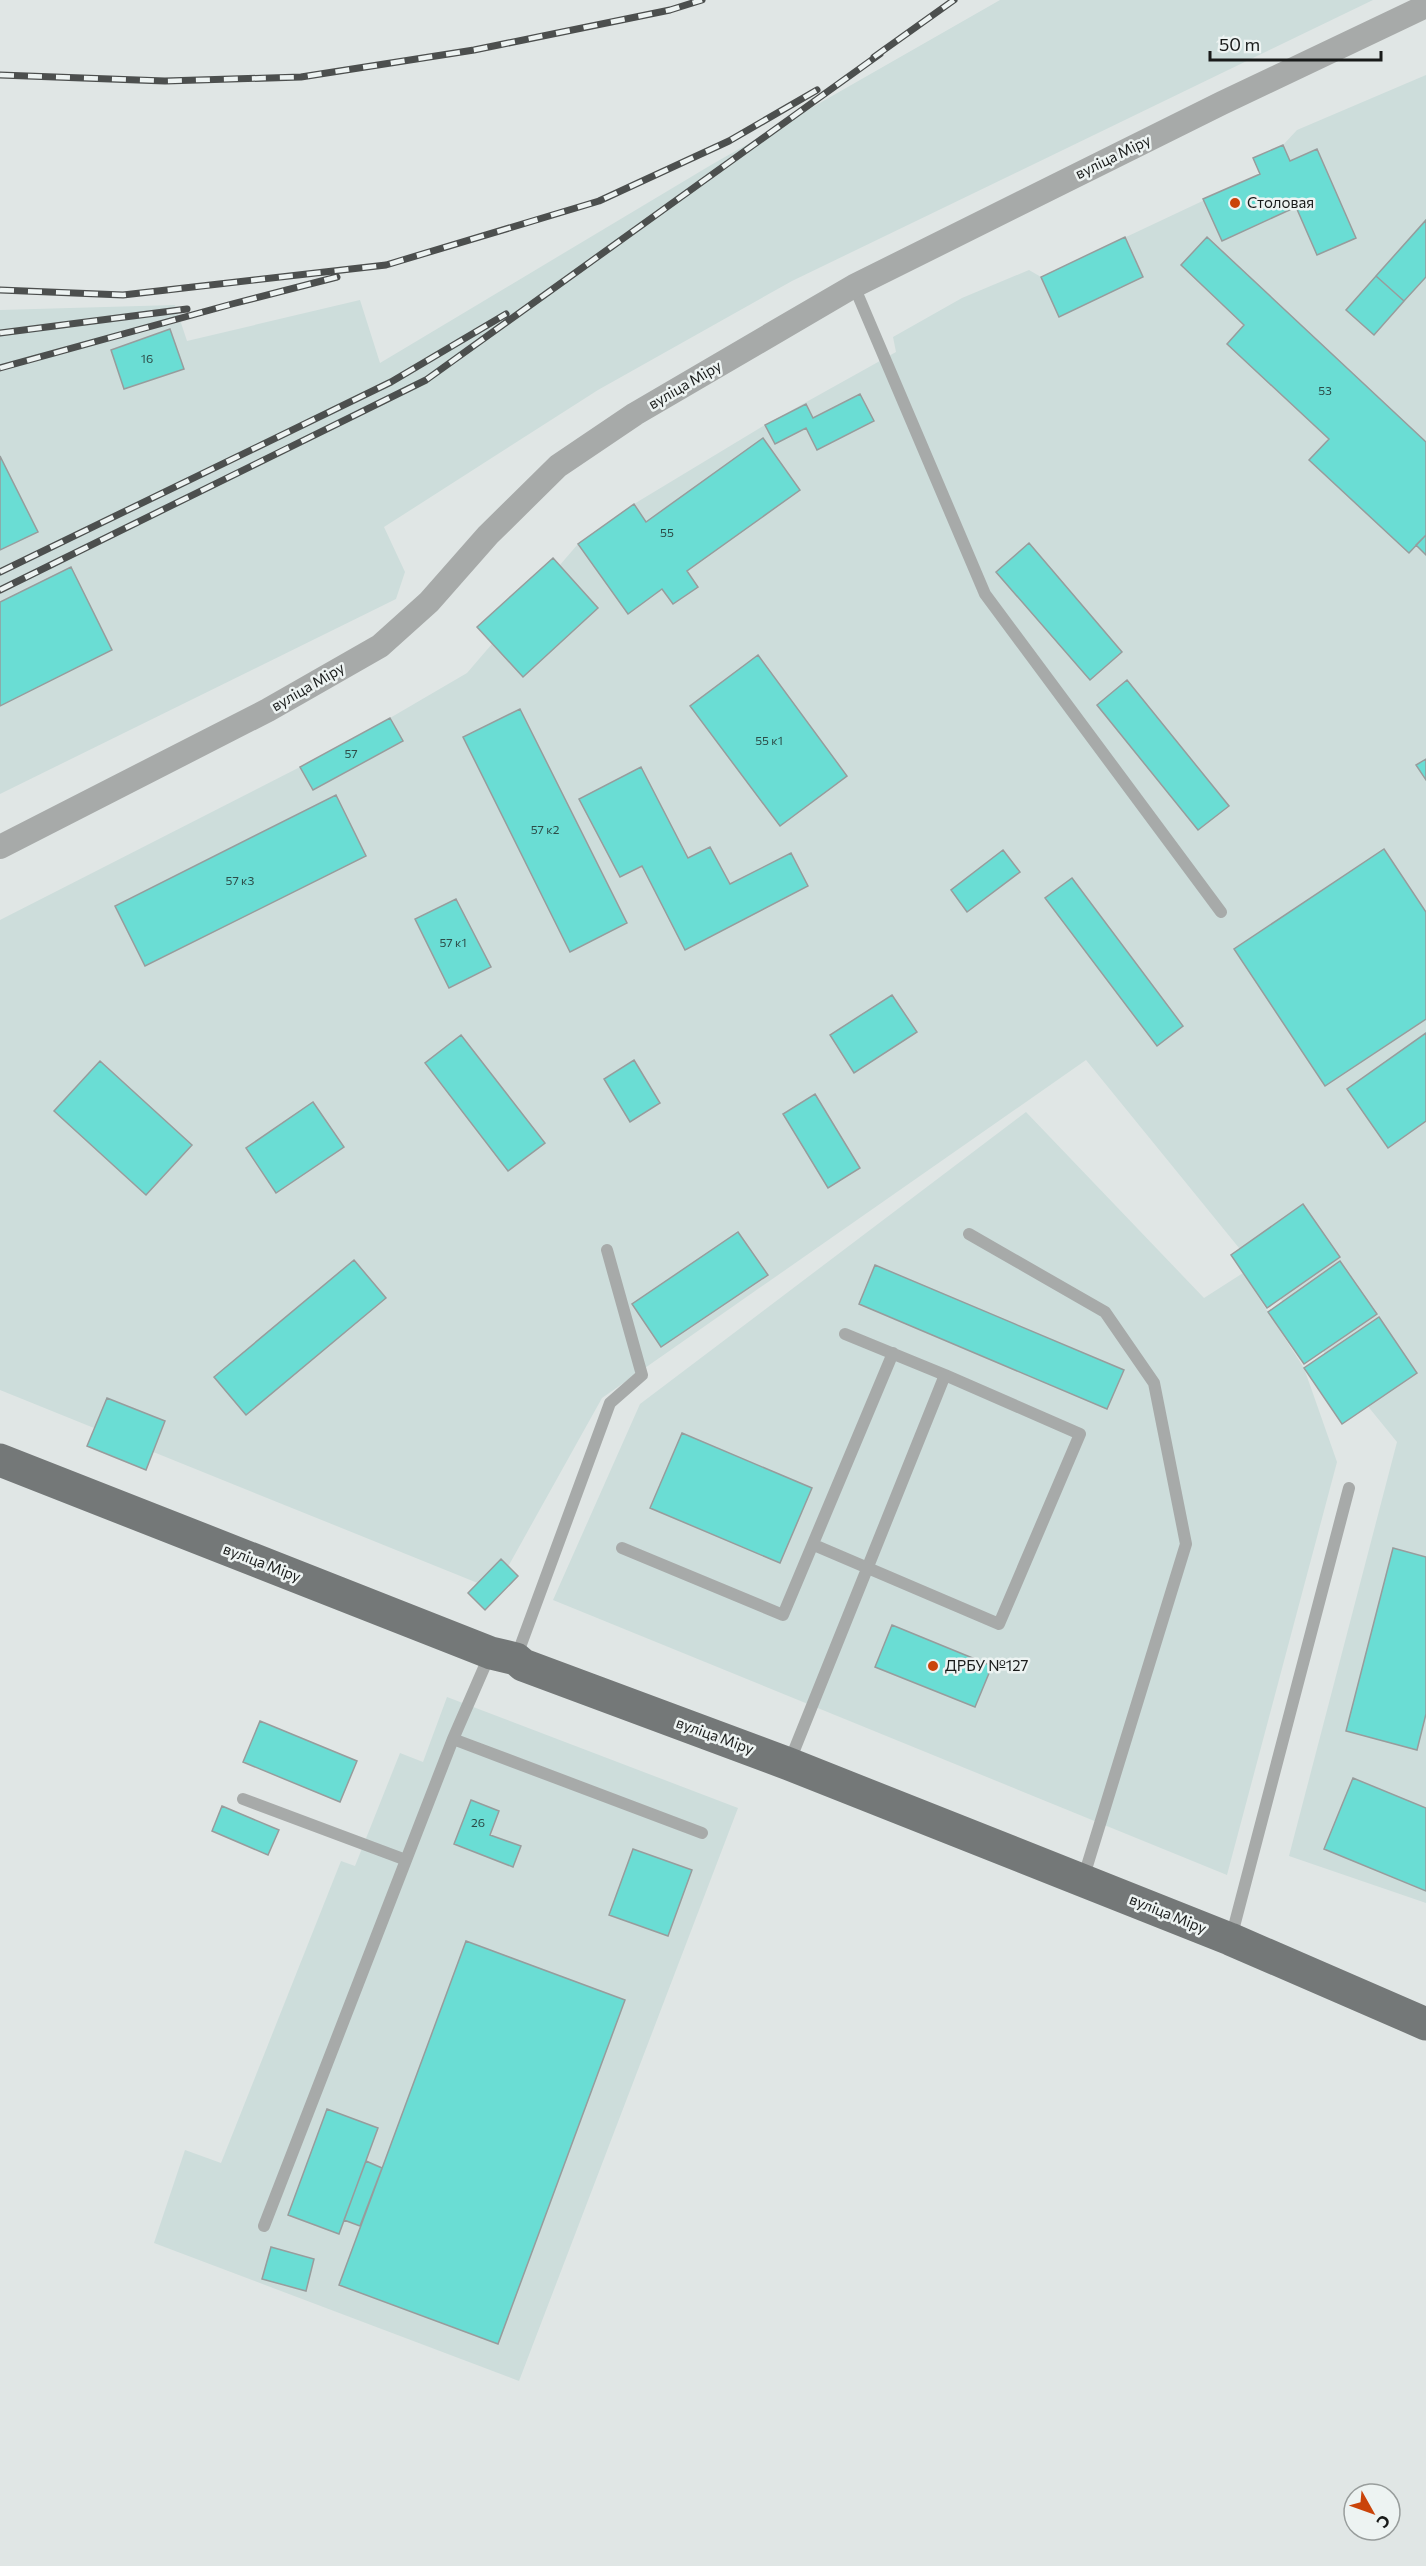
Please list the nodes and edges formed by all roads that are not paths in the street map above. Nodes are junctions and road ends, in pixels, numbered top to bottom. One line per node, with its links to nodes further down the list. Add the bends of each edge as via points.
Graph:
1 (1426, 6): 2 (street, вуліца Міру)
2 (854, 286): 3 (street, вуліца Міру, via 635,414 558,466 488,535 429,602 380,646 268,710); 4 (lane, via 985,594)
3 (0, 847)
4 (1221, 912)
5 (969, 1234): 21 (lane, via 1105,1312 1154,1383 1186,1544)
6 (607, 1250): 15 (lane, via 642,1375 610,1403)
7 (845, 1334): 8 (lane)
8 (893, 1353): 9 (lane); 12 (lane)
9 (945, 1374): 14 (lane); 14 (lane, via 1080,1434 999,1624)
10 (0, 1460): 15 (main road, вуліца Міру)
11 (1349, 1488): 22 (lane)
12 (814, 1545): 13 (lane, via 783,1615); 14 (lane)
13 (622, 1548)
14 (867, 1566): 17 (lane)
15 (503, 1656): 16 (lane); 17 (main road, вуліца Міру)
16 (453, 1739): 19 (lane); 20 (lane)
17 (789, 1764): 21 (main road, вуліца Міру)
18 (243, 1799): 20 (lane)
19 (702, 1833)
20 (406, 1860): 24 (lane)
21 (1083, 1881): 22 (main road, вуліца Міру)
22 (1230, 1939): 23 (main road, вуліца Міру)
23 (1426, 2024)
24 (264, 2226)

